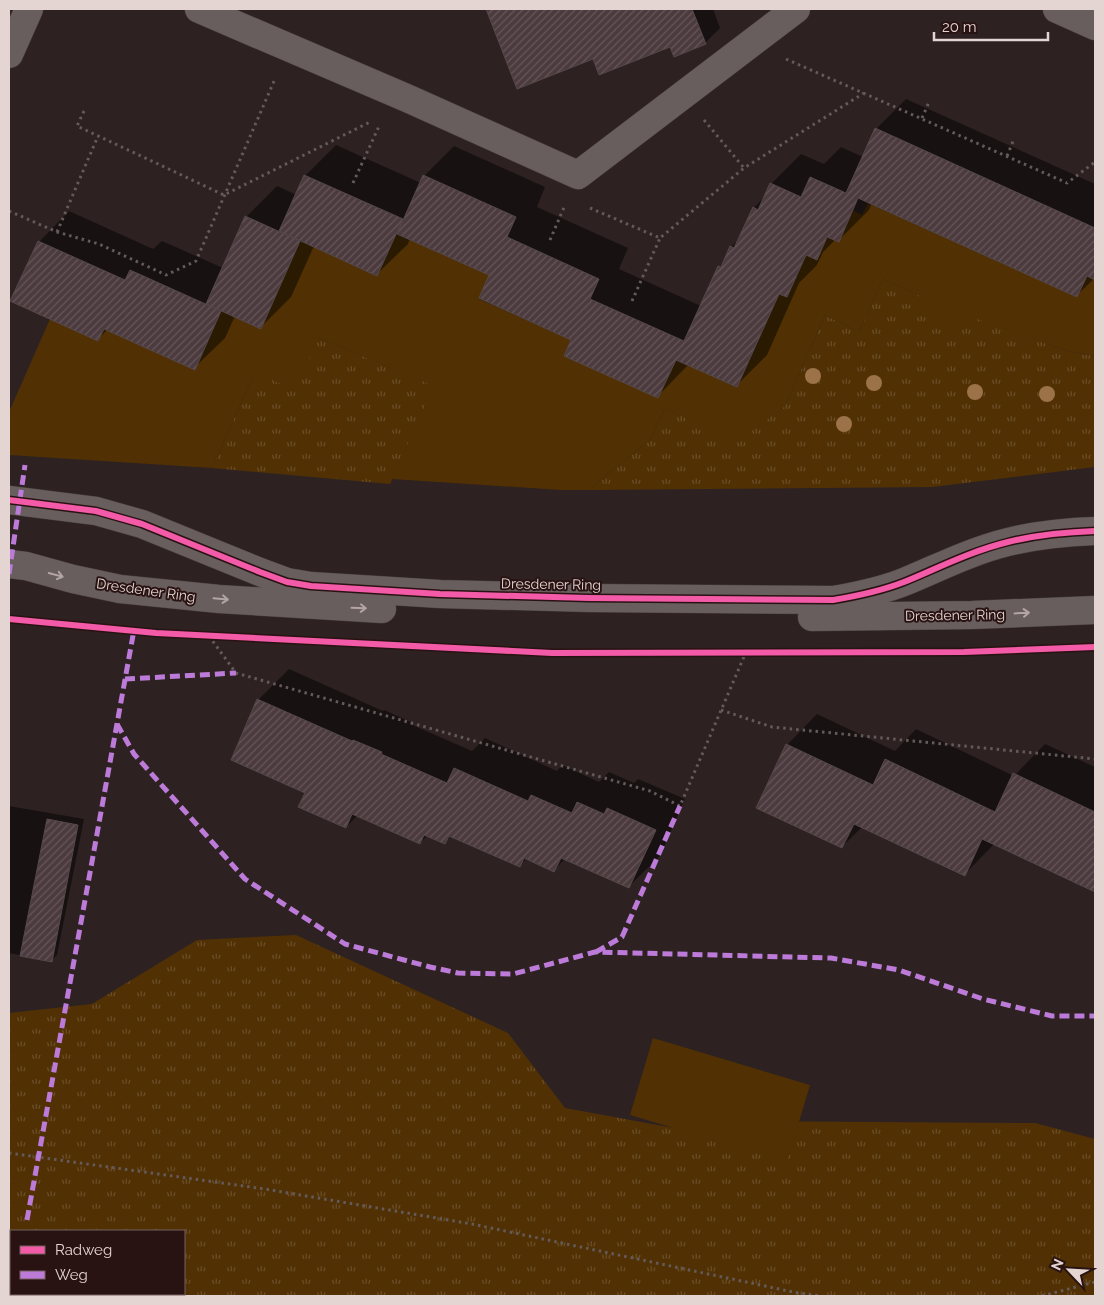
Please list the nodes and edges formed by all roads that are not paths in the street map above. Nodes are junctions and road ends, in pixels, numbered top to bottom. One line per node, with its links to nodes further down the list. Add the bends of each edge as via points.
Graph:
1 (29, 9): 6 (street)
2 (198, 9): 3 (street, via 578,175)
3 (796, 9)
4 (1057, 9): 5 (street)
5 (1095, 26)
6 (9, 54)
7 (9, 500): 8 (street, Dresdener Ring, via 96,511 142,524 287,582 440,594 530,597 833,600 869,594 960,557 1008,542 1064,532)
8 (1095, 531)
9 (9, 564): 10 (street, Dresdener Ring, one-way to 10, via 128,590 358,608 699,617 972,615)
10 (1095, 610)

